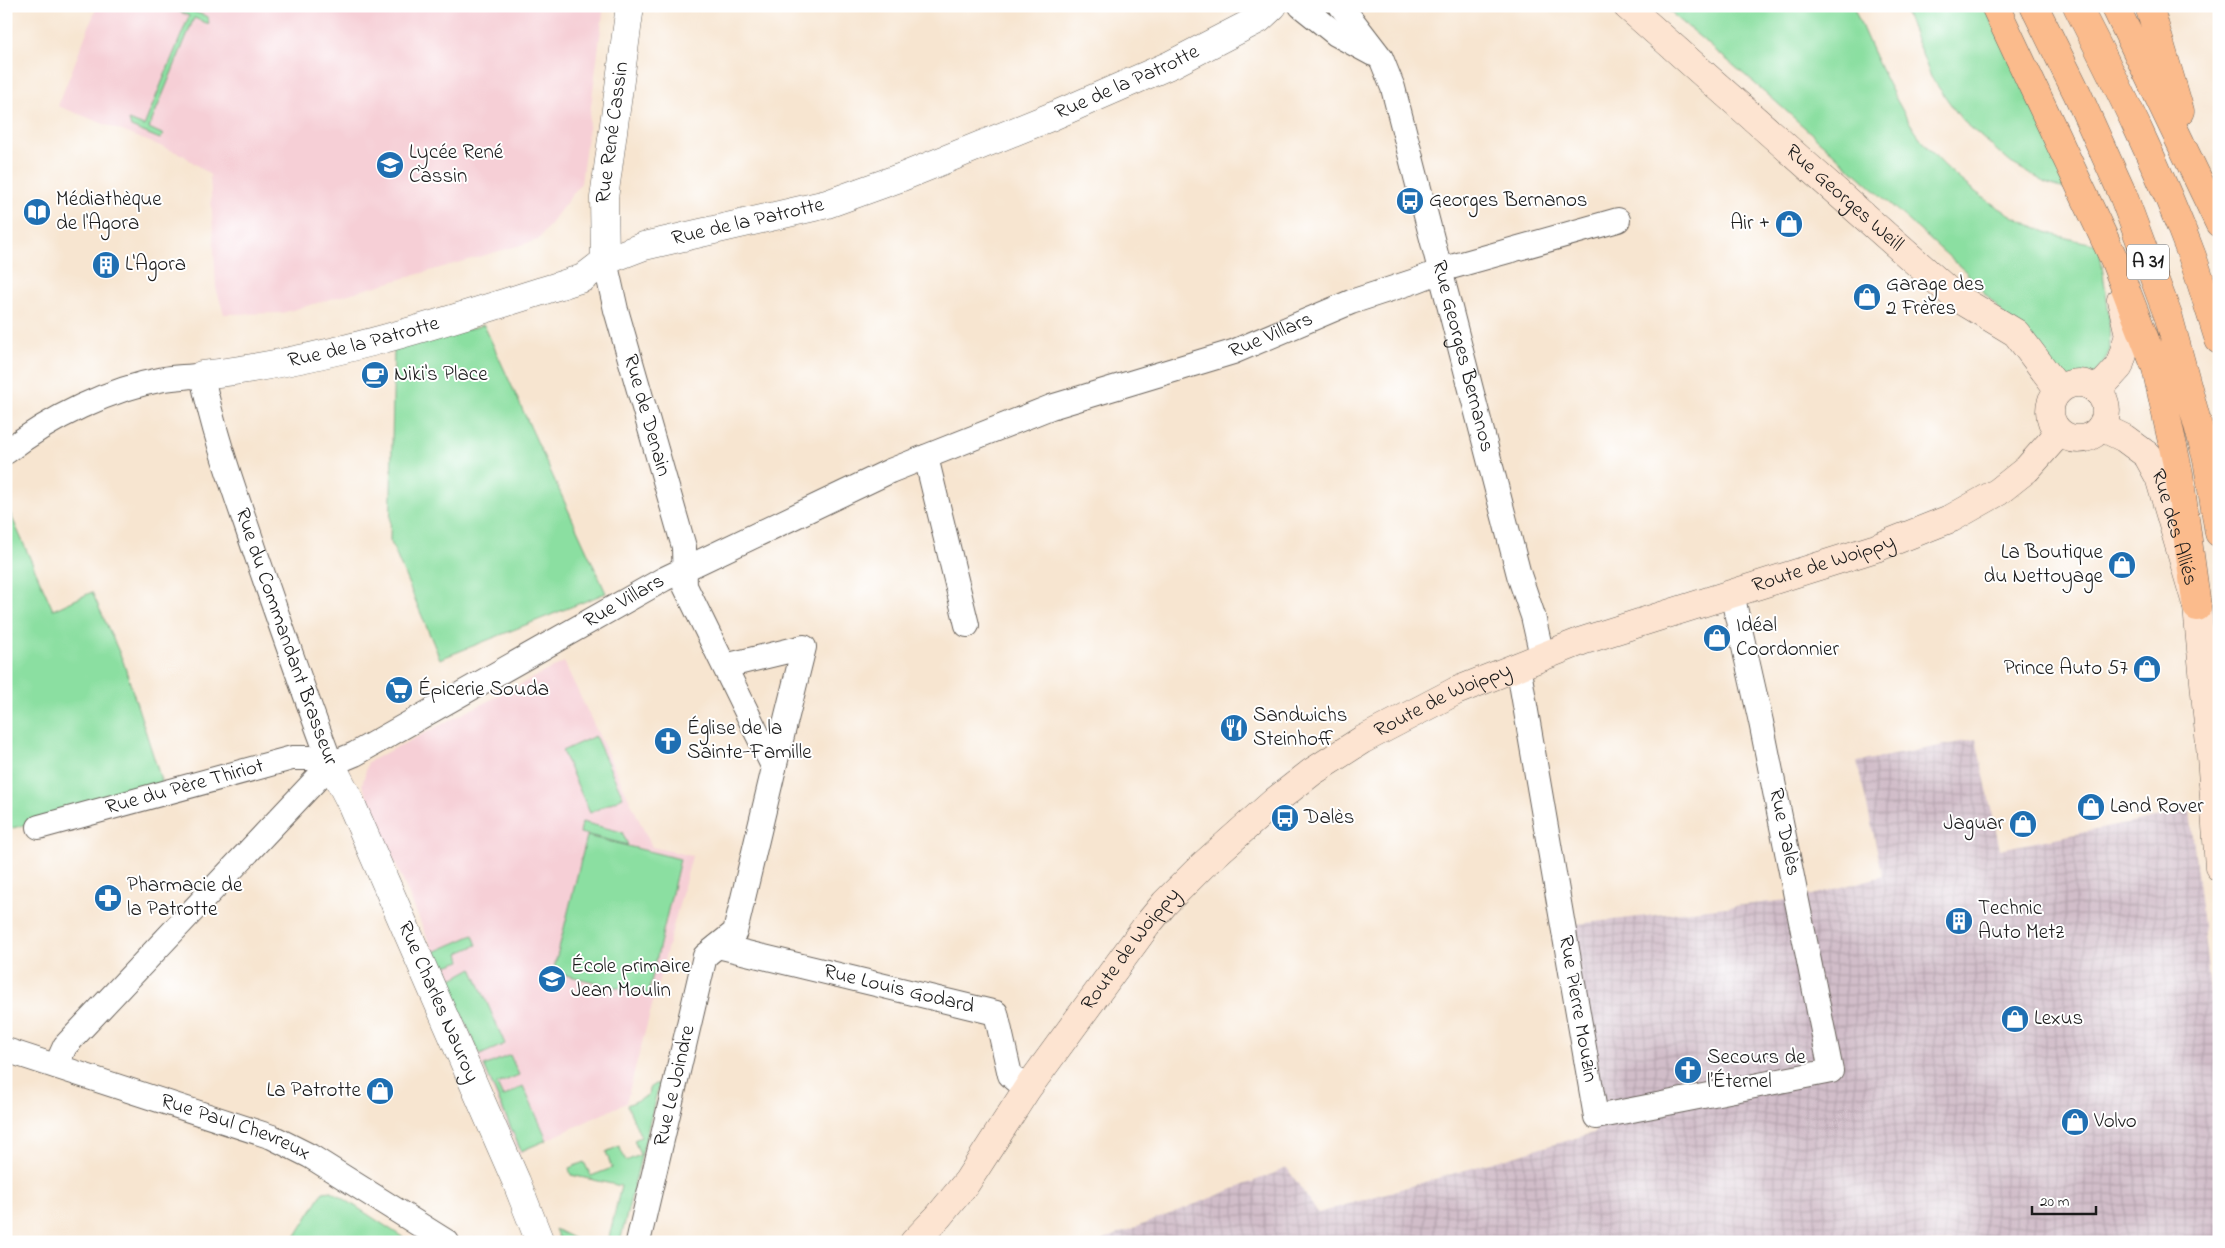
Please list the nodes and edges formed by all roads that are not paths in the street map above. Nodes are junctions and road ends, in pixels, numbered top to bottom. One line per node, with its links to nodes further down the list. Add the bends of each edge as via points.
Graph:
1 (630, 6): 16 (street, Rue René Cassin, via 604,198)
2 (1273, 6): 16 (street, Rue de la Patrotte, via 1259,19 1172,64 902,177 827,204 644,246)
3 (1301, 6): 11 (street, via 1336,34)
4 (1342, 6): 11 (street, Rue Georges Bernanos)
5 (1627, 6): 20 (main road, Rue Georges Weill, via 1953,295 2016,333)
6 (1995, 6): 15 (highway)
7 (2034, 6): 26 (highway, A 31, via 2123,195 2169,318 2207,459)
8 (2077, 6): 18 (highway, A 31, via 2159,176 2192,257)
9 (2114, 6): 14 (highway)
10 (2149, 6): 12 (highway, via 2177,103)
11 (1381, 58): 17 (street, Rue Georges Bernanos, via 1395,97)
12 (2219, 219)
13 (1618, 220): 17 (street, Rue Villars)
14 (2219, 223)
15 (2114, 259): 21 (main road, via 2129,336 2119,367); 29 (highway, via 2156,368 2179,474)
16 (604, 261): 19 (street, Rue de la Patrotte, via 583,278 397,334 250,369); 27 (street, Rue de Denain, via 684,547)
17 (1441, 271): 25 (street, Rue Villars, via 1351,302 1233,352 1051,408); 31 (street, Rue Georges Bernanos)
18 (2219, 340)
19 (202, 375): 24 (street, via 163,379 100,398 25,437); 33 (street, Rue du Commandant Brasseur, via 209,412 243,515)
20 (2059, 390): 21 (main road, via 2074,383); 23 (main road, via 2050,406 2050,416)
21 (2097, 391): 22 (main road, via 2106,413)
22 (2101, 427): 23 (main road, via 2081,439); 29 (main road, Rue des Alliés, via 2124,438 2147,455 2160,477)
23 (2059, 433): 28 (main road, Route de Woippy, via 2027,469 1998,492 1952,518 1876,548)
24 (6, 452)
25 (926, 458): 27 (street, Rue Villars, via 890,471); 30 (street)
26 (2219, 533)
27 (685, 570): 32 (street, via 685,586); 33 (street, Rue Villars)
28 (1732, 594): 31 (main road, Route de Woippy, via 1582,641); 40 (street, Rue Dalès, via 1763,731)
29 (2197, 607): 36 (main road, Rue des Alliés)
30 (967, 625)
31 (1530, 661): 40 (street, Rue Pierre Mouzin, via 1596,1117); 41 (main road, Route de Woippy, via 1456,692 1362,740 1312,772 1273,803 1165,903 1111,972)
32 (725, 666): 34 (street); 34 (street, Rue Le Joindre, via 804,648)
33 (332, 764): 35 (street, Rue du Père Thiriot, via 310,758 292,758); 39 (street, Rue du Commandant Brasseur, via 75,1035 65,1046); 43 (street, Rue Charles Nauroy)
34 (774, 768): 37 (street, Rue Le Joindre, via 735,932)
35 (39, 827)
36 (2219, 867)
37 (718, 946): 41 (street, Rue Louis Godard, via 996,1013 1010,1075); 44 (street, Rue Le Joindre, via 705,956)
38 (6, 1050): 39 (street, Rue Paul Chevreux)
39 (56, 1066): 42 (street, Rue Paul Chevreux, via 292,1146)
40 (1831, 1071)
41 (1028, 1089): 45 (main road, Route de Woippy, via 967,1182)
42 (447, 1242)
43 (540, 1242)
44 (638, 1242)
45 (914, 1242)

